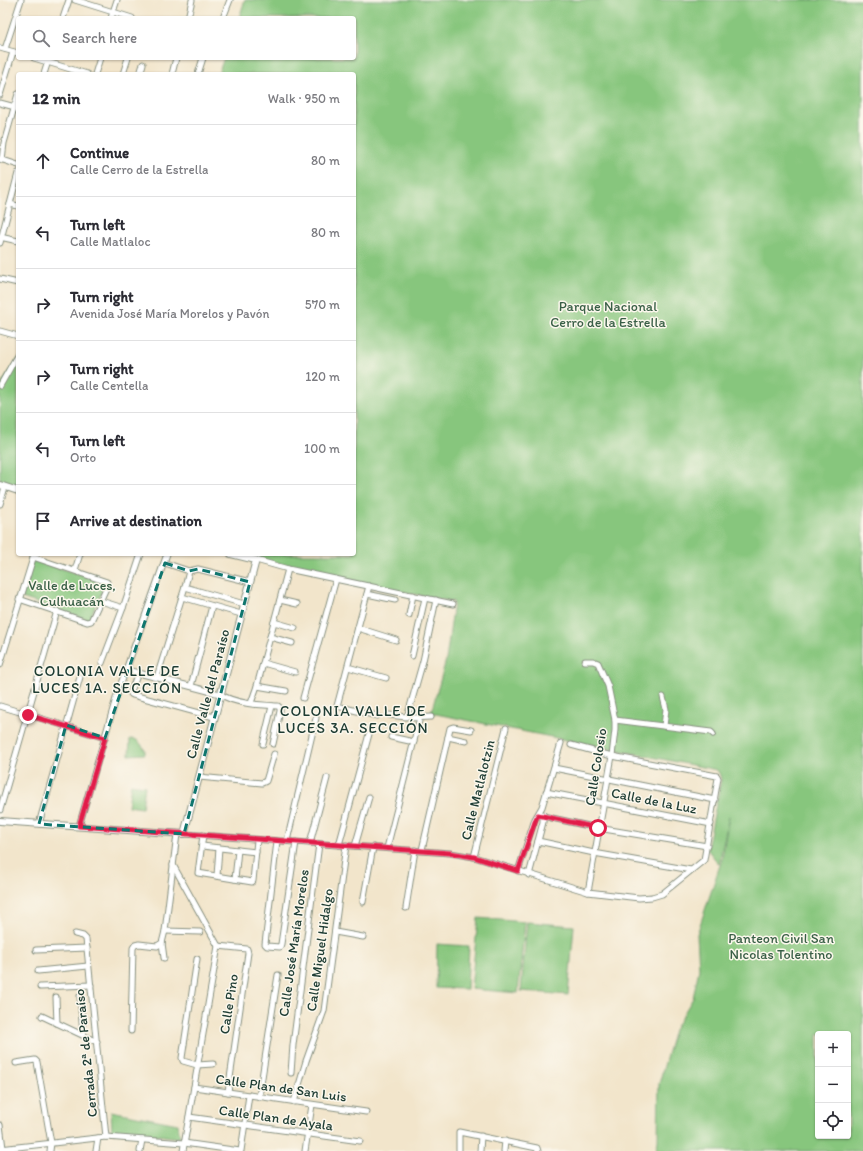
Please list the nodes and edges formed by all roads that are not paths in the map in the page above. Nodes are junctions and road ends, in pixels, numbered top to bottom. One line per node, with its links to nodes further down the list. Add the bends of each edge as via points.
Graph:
1 (22, 0): 13 (street)
2 (69, 0): 8 (street)
3 (75, 0): 7 (street)
4 (117, 0): 7 (street)
5 (192, 0): 11 (street)
6 (230, 0): 12 (street)
7 (113, 12): 9 (street); 10 (street)
8 (64, 16)
9 (112, 16)
10 (126, 16)
11 (188, 16)
12 (224, 16)
13 (3, 49): 14 (street)
14 (15, 52): 28 (street)
15 (49, 60): 21 (street); 22 (street)
16 (99, 60): 23 (street)
17 (127, 60): 24 (street)
18 (176, 60): 26 (street)
19 (202, 60): 27 (street)
20 (143, 64): 25 (street)
21 (45, 72)
22 (82, 72)
23 (96, 72)
24 (124, 72)
25 (141, 72)
26 (172, 72)
27 (199, 72)
28 (0, 95)
29 (0, 103): 31 (street)
30 (16, 103): 31 (street)
31 (15, 107): 32 (street)
32 (1, 159): 33 (street)
33 (16, 165)
34 (16, 181): 35 (street)
35 (10, 204): 36 (street); 37 (street)
36 (16, 206)
37 (1, 237): 38 (street); 39 (street)
38 (16, 241)
39 (0, 243)
40 (0, 279): 41 (street)
41 (16, 283)
42 (0, 331): 43 (street)
43 (16, 335)
44 (16, 357): 45 (street)
45 (1, 382)
46 (2, 486): 47 (street); 48 (street)
47 (16, 490)
48 (0, 504)
49 (34, 556): 68 (street)
50 (37, 556): 58 (street)
51 (79, 556): 58 (street)
52 (140, 556): 77 (street)
53 (166, 556): 56 (street)
54 (239, 556): 55 (street)
55 (256, 560): 57 (street); 61 (street, Calle Valle del Paraíso)
56 (164, 563): 59 (street); 93 (street)
57 (288, 569): 60 (street); 69 (street)
58 (75, 570): 72 (street, via 107,582)
59 (189, 571): 61 (street, via 198,569); 63 (street)
60 (336, 579): 62 (street); 104 (street)
61 (250, 582): 73 (street, Calle Valle del Paraíso)
62 (369, 586): 64 (street); 65 (street)
63 (186, 587): 66 (street); 73 (street)
64 (367, 594): 70 (street); 83 (street)
65 (413, 595): 67 (street); 80 (street)
66 (182, 597): 76 (street); 97 (street)
67 (425, 598): 71 (street); 87 (street)
68 (19, 599): 78 (street); 91 (street)
69 (280, 600): 74 (street); 81 (street)
70 (395, 600)
71 (436, 600): 75 (street); 109 (street, via 408,714 406,717)
72 (101, 601): 77 (street); 78 (street, via 91,621 87,622)
73 (244, 604): 79 (street, Calle Valle del Paraíso)
74 (297, 604)
75 (453, 604)
76 (212, 606): 79 (street); 99 (street)
77 (123, 608): 89 (street)
78 (57, 611): 108 (street)
79 (241, 614): 102 (street, Calle Valle del Paraíso)
80 (409, 615)
81 (274, 622): 82 (street); 84 (street)
82 (295, 628)
83 (358, 628): 85 (street); 92 (street)
84 (270, 637): 86 (street); 90 (street)
85 (396, 640)
86 (292, 643)
87 (412, 656)
88 (585, 661): 116 (street, via 598,663 608,686)
89 (102, 663)
90 (263, 663): 95 (street); 100 (street)
91 (0, 665)
92 (348, 667): 98 (street); 110 (street, via 337,706)
93 (127, 670): 94 (street); 125 (street)
94 (138, 672): 97 (street); 111 (street, via 131,694)
95 (295, 672)
96 (80, 677): 117 (street)
97 (157, 677): 99 (street)
98 (386, 678)
99 (191, 686): 102 (street)
100 (257, 686): 101 (street); 105 (street)
101 (286, 691)
102 (220, 694): 105 (street, via 236,702); 111 (street, Calle Valle del Paraíso)
103 (663, 697): 118 (street, via 666,709)
104 (303, 698)
105 (251, 703): 107 (street)
106 (0, 706): 108 (street)
107 (272, 706): 129 (street); 130 (street, via 280,708)
108 (28, 715): 117 (street); 142 (street)
109 (389, 715)
110 (377, 716)
111 (214, 717): 135 (street, Calle Valle del Paraíso)
112 (420, 717): 113 (street); 115 (street); 127 (street)
113 (431, 717)
114 (316, 718): 155 (street)
115 (411, 718)
116 (615, 720): 118 (street, Calle Colosio); 133 (street, Calle Colosio)
117 (66, 726): 125 (street); 145 (street)
118 (664, 726): 122 (street, Calle Colosio)
119 (506, 728): 172 (street, Calle Matlalotzin)
120 (471, 730): 124 (street, via 452,727)
121 (369, 734): 159 (street)
122 (713, 734)
123 (391, 737): 127 (street)
124 (448, 737): 126 (street); 169 (street)
125 (105, 738): 147 (street)
126 (466, 741)
127 (414, 742): 166 (street)
128 (561, 743): 134 (street)
129 (263, 744)
130 (273, 744)
131 (571, 745): 133 (street)
132 (274, 754): 135 (street, via 266,782)
133 (612, 756): 137 (street, Calle Colosio); 140 (street, via 717,776)
134 (554, 768): 137 (street); 138 (street)
135 (199, 777): 150 (street, Calle Valle del Paraíso)
136 (327, 778): 157 (street)
137 (607, 779): 140 (street); 141 (street, Calle Colosio)
138 (546, 792): 141 (street, Calle de la Luz); 143 (street)
139 (369, 797): 162 (street)
140 (715, 800): 146 (street)
141 (603, 803): 146 (street, Calle de la Luz); 148 (street, Calle Colosio)
142 (0, 810)
143 (541, 816): 148 (street); 154 (street, via 543,822); 175 (street, via 536,819)
144 (0, 821): 145 (street)
145 (39, 824): 147 (street)
146 (710, 824): 163 (street)
147 (79, 826): 149 (street)
148 (598, 828): 163 (street); 171 (street, Calle Colosio)
149 (177, 834): 150 (street); 173 (street)
150 (184, 834): 151 (street)
151 (203, 835): 152 (street); 161 (street)
152 (257, 840): 153 (street); 170 (street)
153 (277, 841): 155 (street); 156 (street, via 265,944 278,948 281,944)
154 (538, 841): 171 (street); 176 (street)
155 (287, 842): 156 (street)
156 (296, 842): 157 (street)
157 (310, 843): 158 (street)
158 (319, 844): 159 (street); 208 (street, Calle José María Morelos)
159 (339, 845): 160 (street)
160 (346, 845): 162 (street); 184 (street, Calle Miguel Hidalgo)
161 (202, 846): 165 (street); 177 (street, via 198,873)
162 (355, 846): 164 (street)
163 (707, 846): 174 (street, via 704,860)
164 (373, 847): 166 (street); 180 (street)
165 (219, 848): 167 (street); 177 (street)
166 (387, 848): 168 (street)
167 (238, 850): 170 (street); 178 (street)
168 (415, 850): 169 (street); 181 (street)
169 (422, 850): 172 (street)
170 (256, 852): 178 (street, via 253,881)
171 (594, 852): 174 (street); 179 (street, Calle Colosio)
172 (474, 857): 175 (street)
173 (174, 865): 182 (street); 188 (street)
174 (690, 870): 179 (street, via 662,894 652,897 625,897)
175 (518, 871): 176 (street)
176 (529, 875): 179 (street)
177 (217, 876): 178 (street)
178 (235, 879)
179 (588, 892)
180 (363, 902)
181 (406, 908)
182 (165, 931): 183 (street); 187 (street)
183 (200, 932)
184 (335, 932): 186 (street); 213 (street, Calle Miguel Hidalgo, via 324,1011)
185 (74, 934): 189 (street, via 86,939)
186 (363, 937)
187 (162, 942): 191 (street); 202 (street, via 157,946 139,944 133,948)
188 (218, 946): 207 (street); 210 (street, Calle Pino, via 247,949 249,958)
189 (87, 948): 190 (street); 193 (street, Cerrada 2ª de Paraíso)
190 (36, 950)
191 (164, 958)
192 (197, 959): 207 (street, via 182,1058 183,1061)
193 (88, 966): 194 (street); 196 (street, Cerrada 2ª de Paraíso)
194 (38, 971)
195 (278, 975): 212 (street)
196 (91, 985): 197 (street); 204 (street, Cerrada 2ª de Paraíso)
197 (40, 988)
198 (80, 996): 203 (street)
199 (56, 997): 201 (street)
200 (42, 1016): 201 (street)
201 (57, 1023): 203 (street)
202 (131, 1031)
203 (83, 1035): 204 (street)
204 (97, 1042): 221 (street, Cerrada 2ª de Paraíso)
205 (16, 1063): 226 (street, via 35,1060 37,1062)
206 (213, 1064): 207 (street)
207 (197, 1065): 209 (street)
208 (290, 1073)
209 (194, 1087): 210 (street, Calle Plan de San Luis); 216 (street)
210 (228, 1092): 211 (street, Calle Plan de San Luis)
211 (249, 1095): 212 (street, Calle Plan de San Luis); 218 (street)
212 (259, 1097): 213 (street, Calle Plan de San Luis)
213 (294, 1102): 214 (street, Calle Plan de San Luis)
214 (312, 1105): 215 (street, Calle Plan de San Luis); 219 (street)
215 (366, 1112)
216 (189, 1117): 218 (street, Calle Plan de Ayala); 227 (street)
217 (0, 1125): 228 (street)
218 (245, 1126): 219 (street, Calle Plan de Ayala); 235 (street)
219 (307, 1134): 224 (street, Calle Plan de Ayala); 236 (street)
220 (481, 1136): 225 (street); 237 (street, via 459,1132); 238 (street)
221 (106, 1137): 222 (street); 223 (street)
222 (98, 1138): 226 (street); 232 (street)
223 (142, 1140): 227 (street); 233 (street)
224 (360, 1142)
225 (505, 1142): 230 (street); 239 (street)
226 (51, 1143): 229 (street); 231 (street)
227 (184, 1143): 234 (street); 235 (street)
228 (2, 1149): 229 (street)
229 (9, 1149)
230 (537, 1150)
231 (50, 1151)
232 (96, 1151)
233 (140, 1151)
234 (183, 1151)
235 (240, 1151)
236 (305, 1151)
237 (459, 1151)
238 (480, 1151)
239 (504, 1151)

